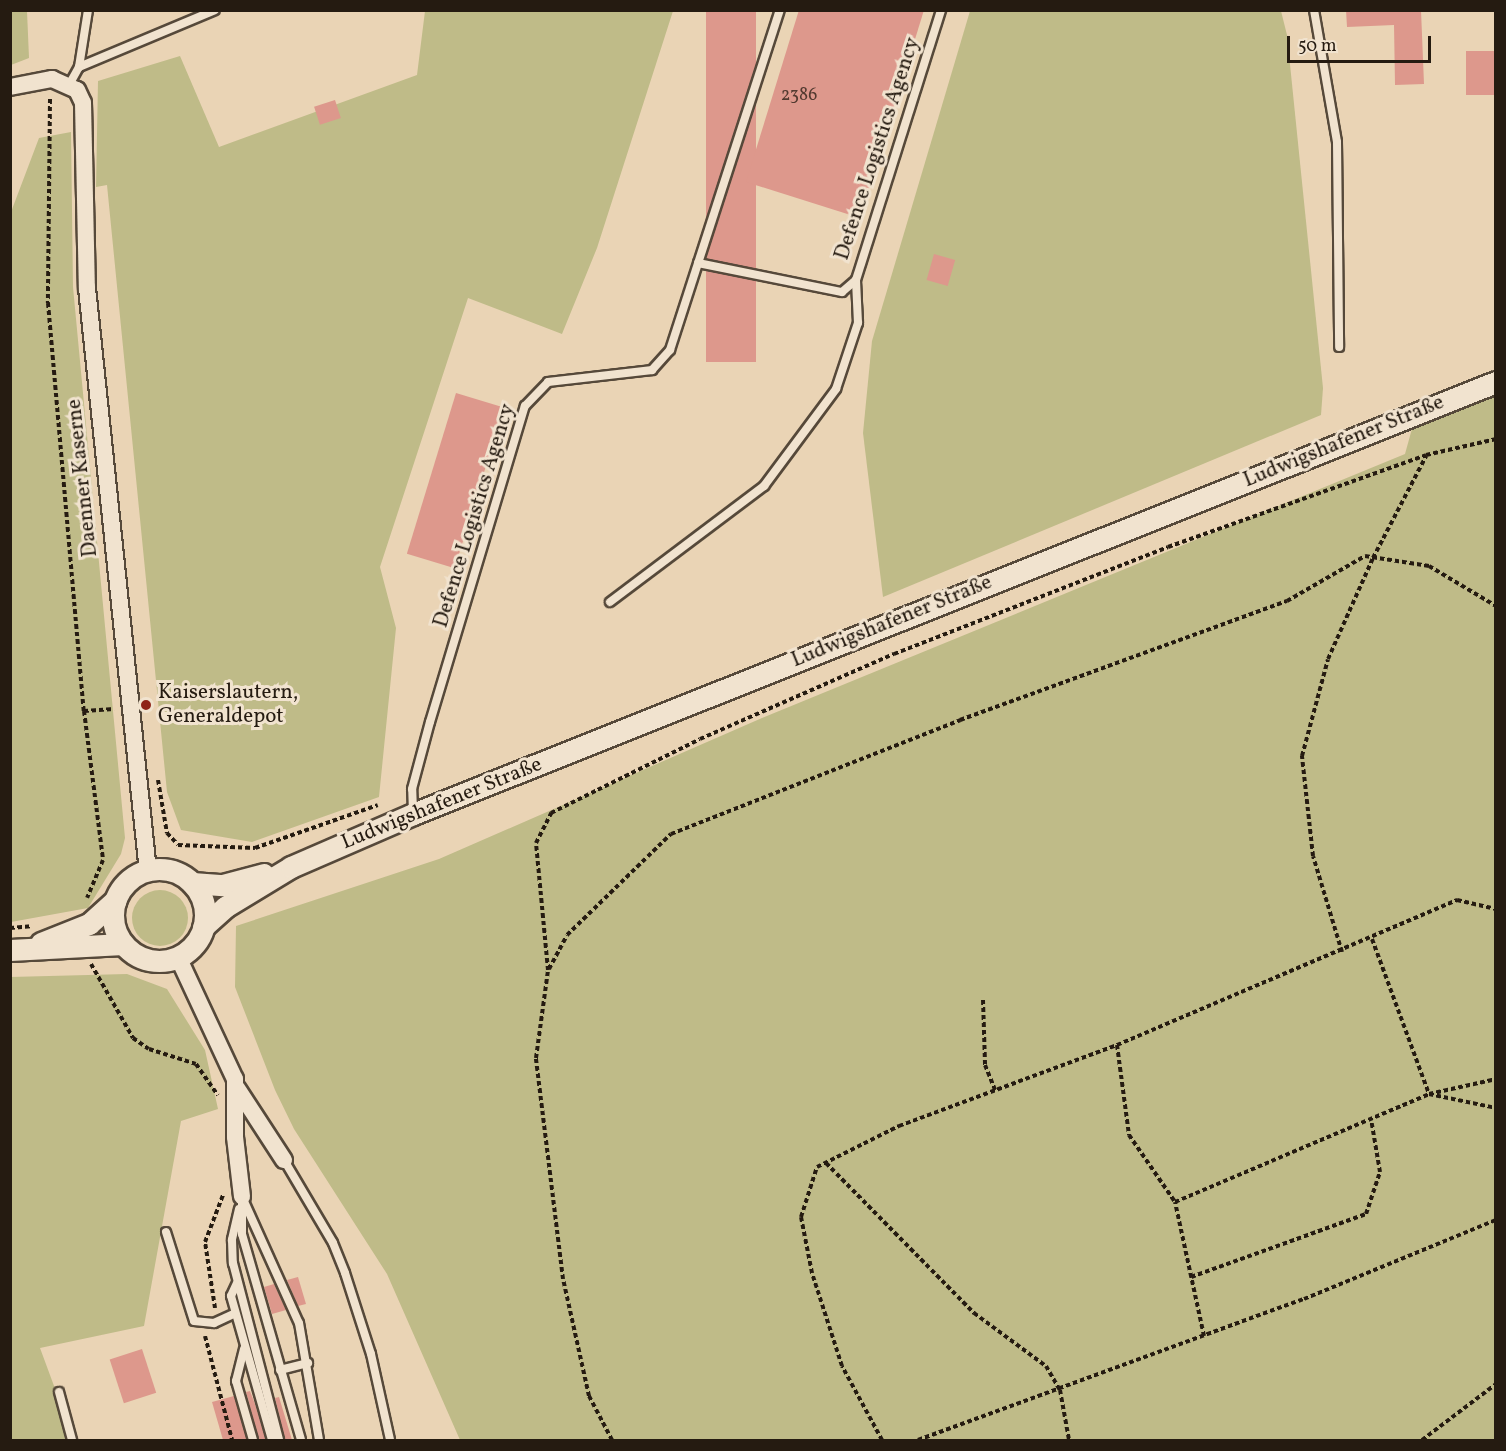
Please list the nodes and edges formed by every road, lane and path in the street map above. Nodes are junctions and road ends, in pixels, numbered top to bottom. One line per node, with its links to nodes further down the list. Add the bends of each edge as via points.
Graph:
1 (88, 10): 6 (lane)
2 (215, 10): 6 (lane)
3 (780, 10): 10 (lane, Defence Logistics Agency)
4 (941, 10): 11 (lane, Defence Logistics Agency)
5 (1314, 10): 12 (lane, via 1337,142)
6 (79, 67): 7 (lane)
7 (69, 85): 8 (street, via 41,79); 24 (street, Daenner Kaserne, via 83,103 87,288)
8 (10, 87)
9 (50, 99): 20 (path, via 48,303)
10 (699, 263): 11 (lane, Defence Logistics Agency, via 842,292); 22 (lane, Defence Logistics Agency, via 670,350 652,370 548,382 525,406)
11 (856, 280): 17 (lane, via 858,323 836,389 764,486)
12 (1340, 346)
13 (1496, 382): 22 (street, Ludwigshafener Straße)
14 (1496, 439): 15 (path)
15 (1426, 455): 16 (path); 38 (path, via 1168,547 894,654 700,739 551,813 536,843)
16 (1373, 558): 18 (path, via 1429,566); 35 (path, via 1328,659 1302,756 1313,856); 38 (path, via 1365,556 1287,600 960,720 672,834 567,935)
17 (610, 602)
18 (1496, 606)
19 (116, 708): 20 (path)
20 (84, 711): 27 (path, via 103,860)
21 (158, 775): 22 (path, via 167,833 178,845 255,848)
22 (412, 804): 23 (street, Ludwigshafener Straße)
23 (291, 867): 25 (street, Ludwigshafener Straße, via 223,885); 30 (street, Ludwigshafener Straße, via 225,907)
24 (148, 871): 25 (street, via 172,871); 26 (street, via 127,883)
25 (192, 883): 30 (street, via 204,908)
26 (116, 900): 33 (street, via 114,920); 34 (street, via 89,924)
27 (84, 902)
28 (1496, 909): 32 (path, via 1457,900)
29 (41, 925): 31 (path)
30 (203, 927): 37 (street, via 194,945)
31 (10, 928)
32 (1372, 939): 35 (path); 44 (path)
33 (123, 944): 34 (street); 37 (street, via 146,959)
34 (20, 949)
35 (1342, 952): 40 (path)
36 (85, 953): 45 (path, via 133,1038 149,1049 196,1064)
37 (178, 957): 42 (street, via 219,1040)
38 (548, 970): 75 (path, via 536,1058 562,1279 589,1396)
39 (983, 1000): 43 (path, via 985,1065)
40 (1117, 1046): 43 (path); 53 (path, via 1129,1135)
41 (1496, 1079): 44 (path)
42 (237, 1088): 45 (path); 49 (street); 52 (street, via 235,1137)
43 (995, 1091): 50 (path, via 899,1126)
44 (1429, 1094): 47 (path); 48 (path)
45 (219, 1096): 46 (path)
46 (218, 1104)
47 (1496, 1108)
48 (1371, 1119): 53 (path); 56 (path, via 1380,1172 1366,1214)
49 (284, 1160): 74 (lane, via 333,1243 345,1273 371,1354)
50 (825, 1163): 65 (path, via 974,1312 1046,1366); 76 (path, via 818,1167 801,1217 812,1273 842,1366)
51 (224, 1190): 59 (path, via 206,1242 216,1306 207,1314)
52 (242, 1197): 57 (lane, via 232,1240); 62 (lane, via 295,1312); 63 (lane, via 242,1234)
53 (1175, 1202): 56 (path)
54 (1496, 1220): 60 (path)
55 (166, 1232): 59 (lane, via 189,1311 194,1321)
56 (1191, 1277): 60 (path)
57 (237, 1282): 58 (lane, via 231,1296); 71 (lane)
58 (235, 1313): 59 (lane); 61 (lane)
59 (205, 1323): 68 (path, via 206,1350)
60 (1204, 1336): 65 (path)
61 (244, 1345): 69 (lane, via 236,1381); 70 (lane)
62 (308, 1363): 63 (lane); 73 (lane)
63 (279, 1370): 72 (lane)
64 (1496, 1384): 79 (path)
65 (1060, 1390): 77 (path); 78 (path)
66 (59, 1392): 67 (lane)
67 (72, 1440)
68 (232, 1440)
69 (253, 1440)
70 (272, 1440)
71 (279, 1440)
72 (301, 1440)
73 (320, 1440)
74 (390, 1440)
75 (612, 1440)
76 (882, 1440)
77 (918, 1440)
78 (1069, 1440)
79 (1422, 1440)

